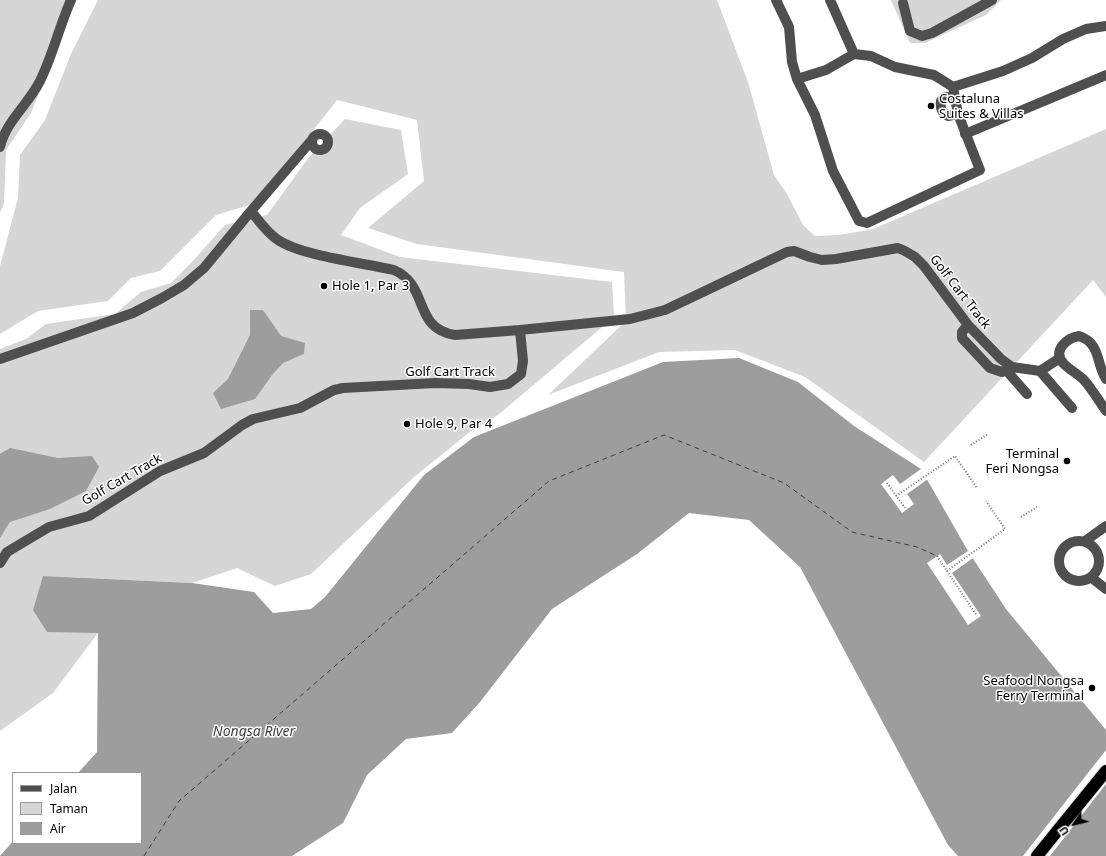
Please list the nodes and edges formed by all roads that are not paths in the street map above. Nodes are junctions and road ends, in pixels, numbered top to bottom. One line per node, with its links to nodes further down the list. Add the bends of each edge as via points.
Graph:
1 (71, 0): 15 (lane, via 40,82 6,130)
2 (776, 0): 10 (lane, via 790,27 792,62)
3 (830, 0): 8 (lane)
4 (913, 0): 6 (lane)
5 (992, 0): 6 (lane, via 932,34 922,36 910,31)
6 (902, 2)
7 (1106, 26): 11 (lane, via 1086,29 1063,39 1025,62)
8 (854, 54): 10 (lane, via 826,70); 11 (lane, via 871,56 895,67 934,75)
9 (1106, 76): 13 (lane)
10 (797, 79): 13 (lane, via 815,115 833,171 859,221 867,223 980,170)
11 (954, 92): 12 (lane); 12 (lane, via 941,101 940,107 948,116)
12 (958, 114): 13 (lane)
13 (965, 134)
14 (311, 141): 16 (lane)
15 (0, 147)
16 (251, 211): 18 (lane, via 286,245 403,274 416,288 429,320 447,333 455,335); 20 (lane, via 204,268 184,285 162,298 133,313)
17 (968, 325): 18 (lane, Golf Cart Track, via 924,266 915,257 898,248 822,260 794,251 786,252 665,310 630,319); 21 (lane, Golf Cart Track); 21 (lane, via 962,334 965,341 990,368 998,372)
18 (520, 330): 30 (lane, Golf Cart Track, via 521,374 508,384 490,387 435,383 334,390 300,408 253,419 210,450 160,471 89,516 49,528 19,545 7,552)
19 (1060, 358): 22 (lane); 23 (lane, via 1061,347 1068,339 1079,336 1084,338 1098,352); 26 (lane, via 1063,364 1082,378)
20 (0, 359)
21 (1009, 368): 22 (lane); 24 (lane, Golf Cart Track)
22 (1040, 371): 25 (lane)
23 (1106, 379)
24 (1027, 394)
25 (1072, 408)
26 (1106, 411)
27 (1106, 526): 28 (lane)
28 (1085, 541): 29 (lane); 31 (lane, via 1076,540 1065,546 1059,557 1059,565 1062,573 1076,582)
29 (1103, 555): 31 (lane)
30 (0, 563)
31 (1092, 578): 32 (lane)
32 (1105, 588)
33 (1106, 771): 34 (highway)
34 (1037, 856)

